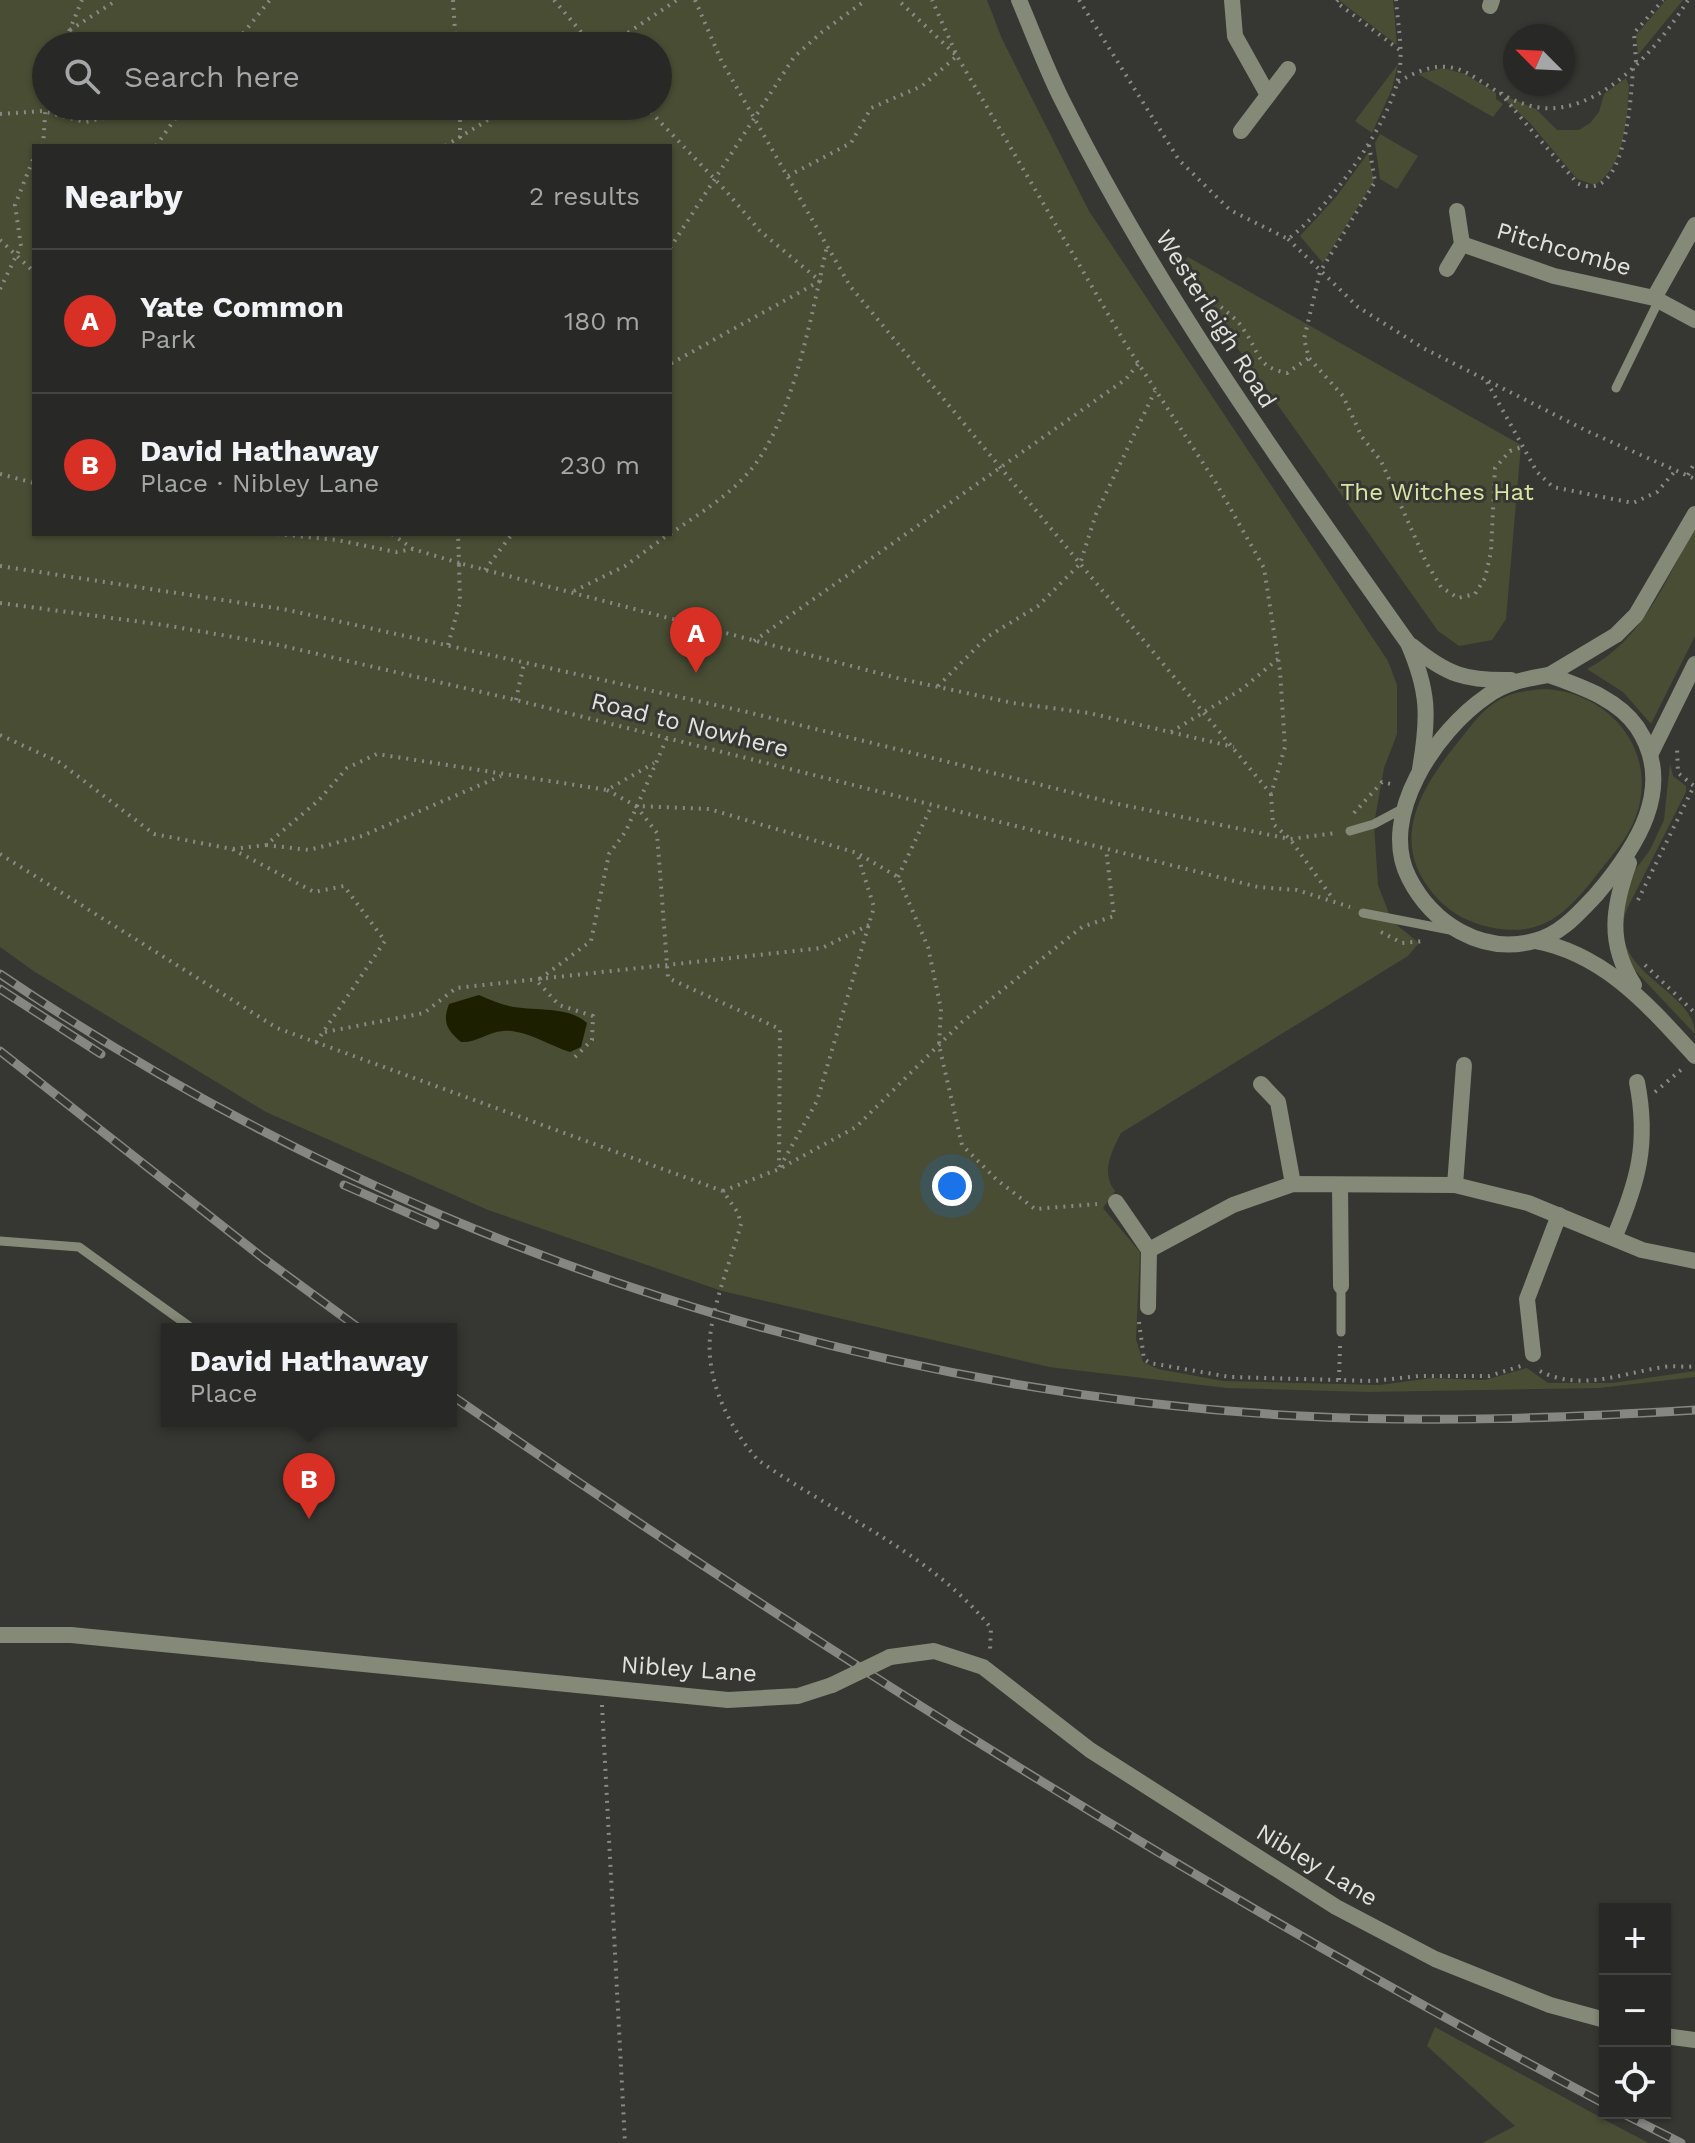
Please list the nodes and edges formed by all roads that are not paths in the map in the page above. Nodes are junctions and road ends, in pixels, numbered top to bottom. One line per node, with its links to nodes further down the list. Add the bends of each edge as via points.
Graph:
1 (1019, 0): 14 (street, Westerleigh Road, via 1061,99 1167,290 1251,421)
2 (1232, 0): 4 (street, via 1235,36)
3 (1288, 69): 4 (street)
4 (1268, 95): 5 (street)
5 (1241, 131)
6 (1457, 211): 8 (street, Pitchcombe)
7 (1695, 225): 10 (street, Pitchcombe)
8 (1462, 244): 9 (street, Pitchcombe); 10 (street, Pitchcombe, via 1554,276)
9 (1447, 269)
10 (1656, 299): 11 (street, Pitchcombe); 12 (lane)
11 (1695, 320)
12 (1616, 388)
13 (1695, 514): 16 (street, via 1636,615 1607,642)
14 (1408, 643): 17 (street, Westerleigh Road, via 1434,665 1460,677); 19 (street, Westerleigh Road, via 1423,677 1428,706)
15 (1695, 664): 18 (street)
16 (1549, 675): 17 (street); 18 (street, via 1616,706 1636,726)
17 (1516, 680): 19 (street, via 1470,709)
18 (1651, 753): 22 (street, via 1651,802)
19 (1420, 769): 20 (street)
20 (1404, 808): 21 (lane); 24 (street, via 1401,836 1407,874 1425,906)
21 (1350, 831)
22 (1635, 844): 25 (street, via 1572,922); 26 (street, via 1614,916 1615,944)
23 (1363, 913): 24 (lane)
24 (1453, 930): 25 (street, via 1508,944)
25 (1535, 941): 26 (street, via 1582,956)
26 (1643, 1000): 27 (street)
27 (1690, 1061)
28 (1464, 1065): 33 (street)
29 (1637, 1082): 36 (street, via 1642,1104 1640,1170)
30 (1261, 1084): 31 (street, via 1278,1102)
31 (1293, 1184): 32 (street); 38 (street, via 1233,1205)
32 (1340, 1185): 33 (street); 40 (street)
33 (1455, 1185): 35 (street)
34 (1116, 1202): 38 (street)
35 (1559, 1215): 36 (street); 44 (street, via 1527,1299)
36 (1614, 1238): 39 (street, via 1652,1253)
37 (0, 1241): 42 (lane, via 79,1247)
38 (1149, 1250): 41 (street)
39 (1695, 1261)
40 (1341, 1286): 43 (lane)
41 (1148, 1307)
42 (185, 1323)
43 (1341, 1332)
44 (1533, 1354)
45 (0, 1635): 46 (street, Nibley Lane, bridge, via 71,1635 728,1700 798,1696 890,1657 934,1651 983,1667 1090,1750 1336,1907 1435,1959 1550,2005)
46 (1599, 2018)
47 (1671, 2037): 48 (street)
48 (1695, 2040)

